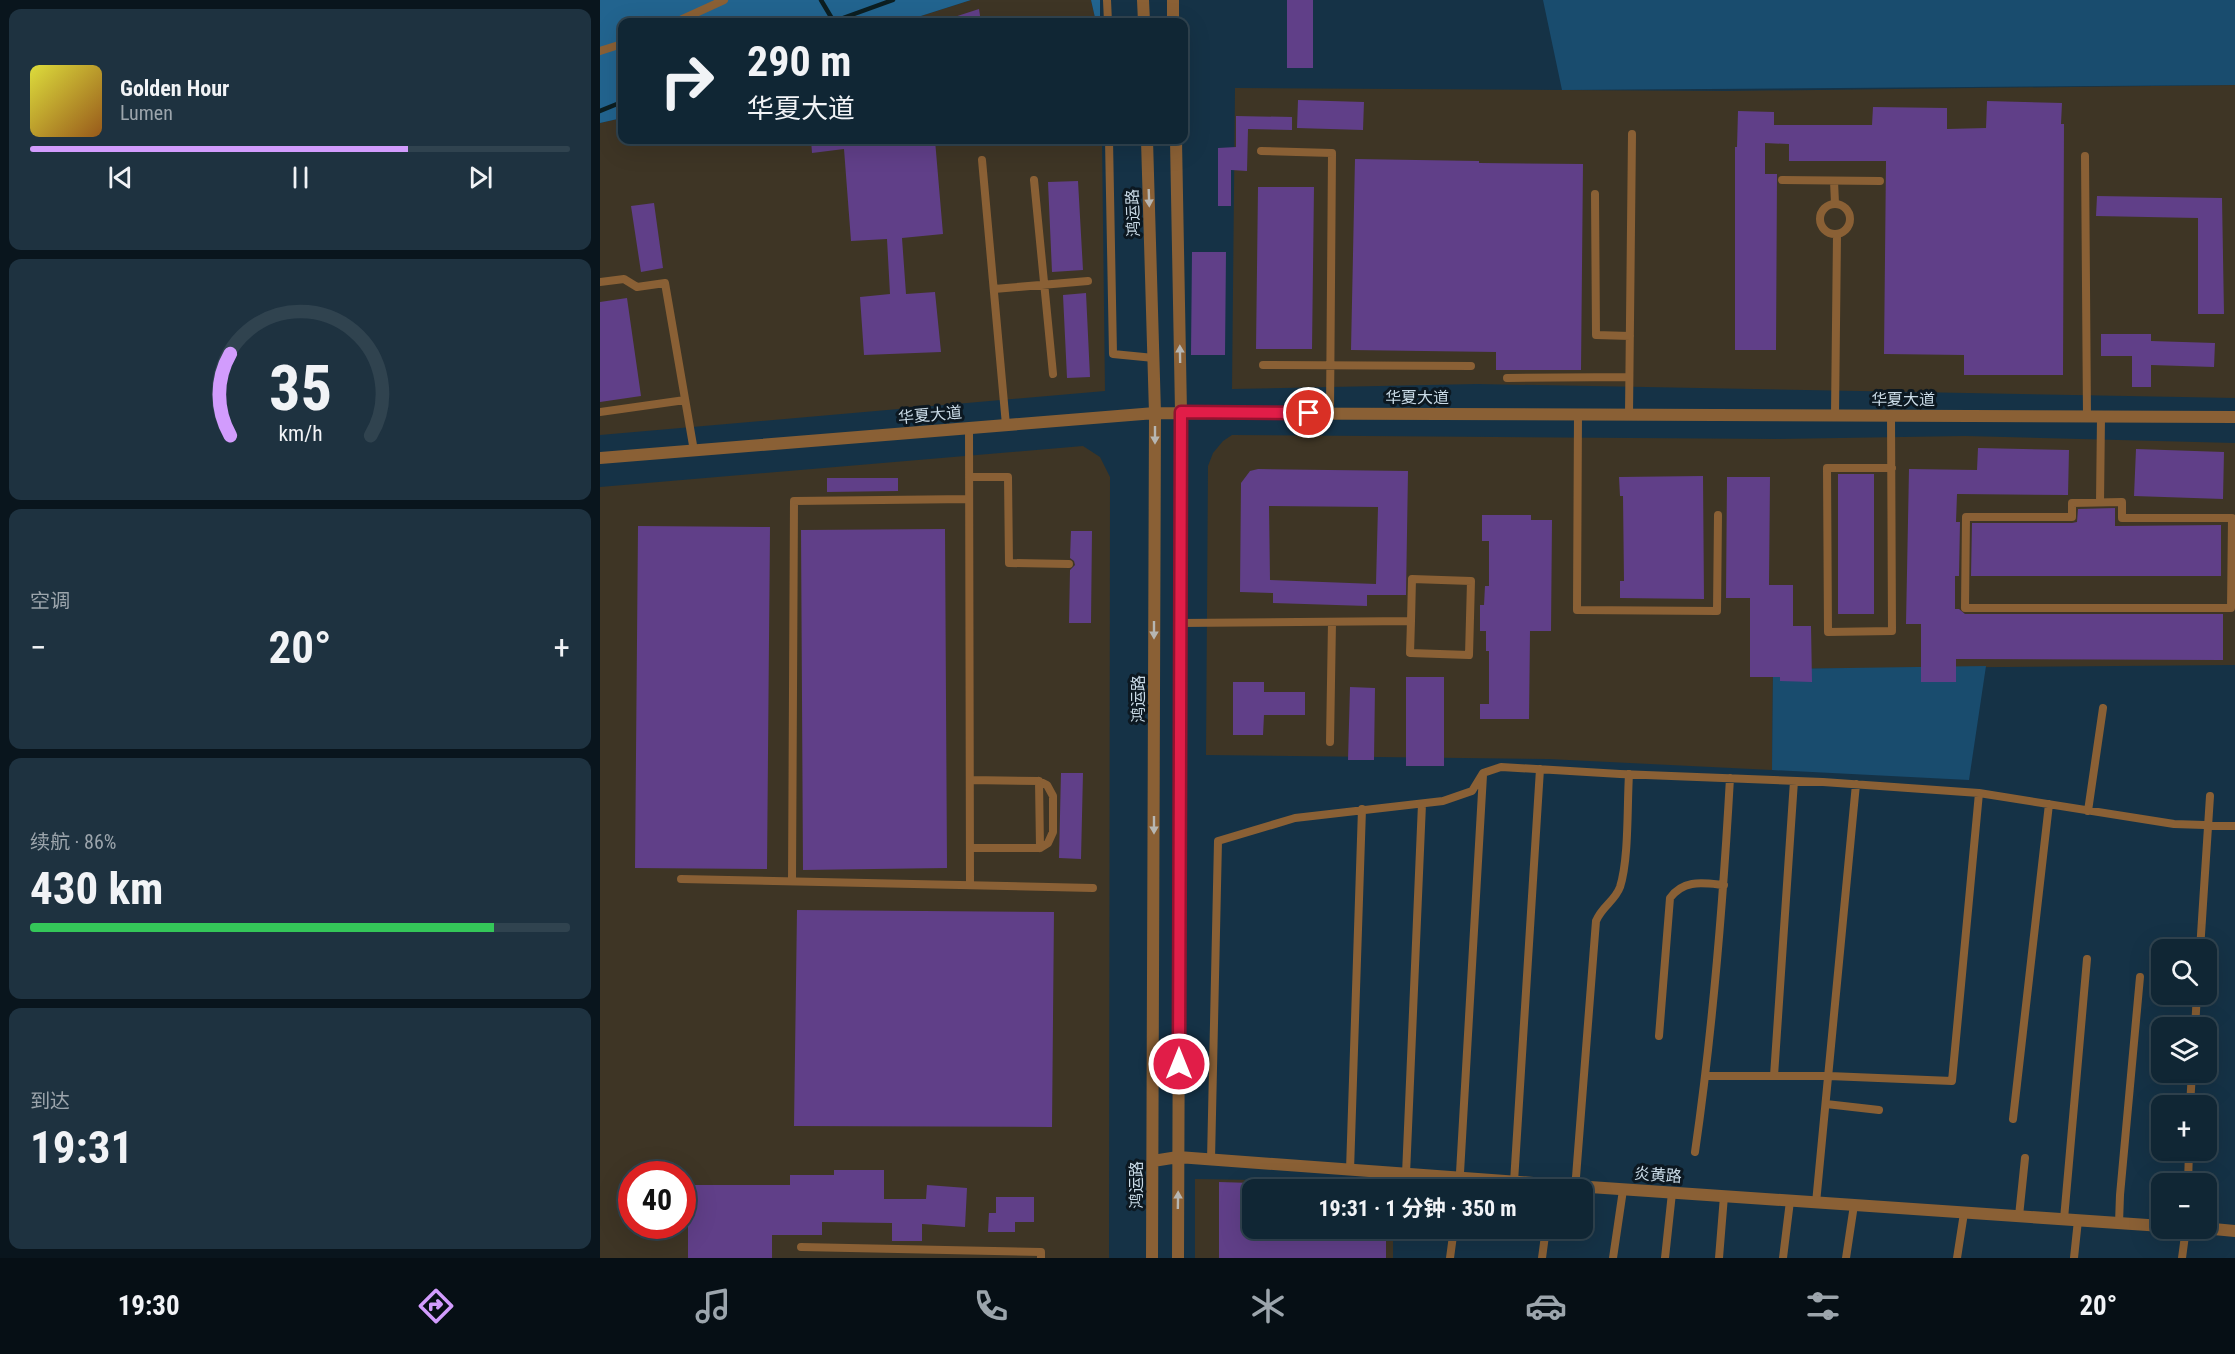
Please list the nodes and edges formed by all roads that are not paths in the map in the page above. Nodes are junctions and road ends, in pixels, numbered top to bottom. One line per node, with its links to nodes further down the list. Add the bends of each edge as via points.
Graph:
1 (724, 0): 5 (lane)
2 (1107, 0): 6 (lane)
3 (1143, 0): 7 (street)
4 (1173, 0): 8 (street)
5 (685, 18)
6 (1108, 18)
7 (1144, 18)
8 (1173, 18)
9 (618, 45): 10 (lane)
10 (600, 51)
11 (1632, 134): 29 (lane)
12 (1109, 144): 30 (lane, via 1113,354)
13 (1147, 144): 30 (street, 鸿运路, one-way to 30)
14 (1176, 144): 39 (street, one-way to 14)
15 (1261, 151): 32 (lane, via 1332,153)
16 (2085, 156): 46 (lane)
17 (982, 160): 28 (lane)
18 (1034, 180): 27 (lane)
19 (1782, 180): 20 (lane)
20 (1834, 181): 21 (lane); 23 (lane)
21 (1880, 181)
22 (1595, 194): 29 (lane, via 1596,335)
23 (1835, 203): 24 (lane, via 1848,210 1850,220 1847,229); 24 (lane, via 1825,207 1820,221 1824,230)
24 (1837, 235): 44 (lane)
25 (1088, 281): 27 (lane)
26 (600, 282): 37 (lane, via 624,279 637,287 665,283)
27 (1044, 285): 28 (lane); 34 (lane)
28 (994, 289): 48 (lane)
29 (1630, 336): 35 (lane)
30 (1154, 358): 40 (street, 鸿运路)
31 (1263, 364): 32 (lane)
32 (1330, 365): 33 (lane); 41 (lane)
33 (1471, 366)
34 (1053, 374)
35 (1629, 377): 36 (lane); 43 (lane)
36 (1507, 378)
37 (685, 400): 38 (lane); 50 (lane)
38 (600, 412)
39 (1181, 412): 40 (street, 华夏大道); 41 (street, 华夏大道); 60 (street)
40 (1155, 413): 48 (street, 华夏大道); 100 (street, 鸿运路, one-way to 100)
41 (1330, 413): 42 (street, 华夏大道)
42 (1578, 414): 43 (street, 华夏大道); 56 (lane, via 1576,610 1718,611)
43 (1629, 414): 44 (street, 华夏大道)
44 (1835, 415): 45 (street, 华夏大道)
45 (1891, 416): 46 (street, 华夏大道); 52 (lane)
46 (2094, 417): 47 (street, 华夏大道); 55 (lane)
47 (2235, 417)
48 (1006, 425): 49 (street, 华夏大道)
49 (969, 428): 50 (street, 华夏大道); 53 (lane)
50 (694, 451): 51 (street, 华夏大道)
51 (600, 458)
52 (1892, 468): 52 (lane, via 1892,631 1828,632 1827,468)
53 (969, 477): 54 (lane); 57 (lane, via 1008,477 1009,563)
54 (969, 499): 67 (lane); 82 (lane, via 794,501)
55 (2100, 502): 55 (lane, via 2072,502 2072,517 1966,517 1965,608 2231,608 2232,518 2122,518 2122,502)
56 (1718, 515)
57 (1069, 564)
58 (1411, 621): 58 (lane, via 1410,653 1468,655 1471,581 1412,579); 59 (lane)
59 (1332, 622): 60 (lane); 62 (lane)
60 (1180, 623): 97 (street)
61 (2103, 708): 76 (lane)
62 (1330, 742)
63 (1540, 769): 64 (lane, via 1501,767); 65 (lane); 106 (lane)
64 (1483, 773): 73 (lane, via 1472,791); 105 (lane)
65 (1629, 774): 66 (lane); 103 (lane, via 1623,872 1613,899 1596,921)
66 (1730, 778): 69 (lane); 84 (lane)
67 (970, 780): 68 (lane); 79 (lane)
68 (1039, 781): 80 (lane); 80 (lane, via 1047,785 1053,796 1053,832 1048,843)
69 (1794, 781): 70 (lane); 91 (lane)
70 (1856, 784): 71 (lane); 92 (lane)
71 (1979, 794): 74 (lane); 92 (lane, via 1952,1081)
72 (2210, 796): 77 (lane)
73 (1422, 804): 75 (lane); 102 (lane)
74 (2049, 804): 76 (lane); 95 (lane)
75 (1362, 809): 99 (lane, via 1295,818 1218,842); 101 (lane)
76 (2088, 811): 77 (lane)
77 (2208, 825): 78 (lane); 86 (lane)
78 (2235, 826)
79 (970, 848): 80 (lane); 83 (lane)
80 (1040, 848)
81 (681, 879): 82 (lane)
82 (792, 881): 83 (lane)
83 (970, 885): 85 (lane)
84 (1724, 885): 89 (lane, via 1697,882 1685,885 1670,898); 90 (lane)
85 (1093, 888)
86 (2201, 939)
87 (2087, 958): 116 (lane)
88 (2140, 977): 118 (lane)
89 (1659, 1036)
90 (1706, 1076): 91 (lane); 96 (lane)
91 (1774, 1076): 92 (lane)
92 (1829, 1076): 93 (lane)
93 (1826, 1104): 94 (lane); 112 (lane)
94 (1879, 1110)
95 (2013, 1119)
96 (1695, 1152)
97 (1179, 1157): 99 (street, 炎黄路); 100 (street, 炎黄路); 128 (street, one-way to 97)
98 (2025, 1158): 115 (lane)
99 (1211, 1160): 101 (street, 炎黄路)
100 (1152, 1161): 127 (street, 鸿运路)
101 (1350, 1170): 102 (street, 炎黄路)
102 (1406, 1174): 104 (street, 炎黄路)
103 (1575, 1177)
104 (1433, 1179)
105 (1460, 1179)
106 (1514, 1179)
107 (1593, 1189): 108 (street, 炎黄路)
108 (1623, 1190): 109 (street, 炎黄路); 131 (lane)
109 (1672, 1193): 110 (street, 炎黄路); 132 (lane)
110 (1724, 1196): 111 (street, 炎黄路); 133 (lane)
111 (1790, 1201): 112 (street, 炎黄路); 134 (lane)
112 (1816, 1203): 113 (street, 炎黄路)
113 (1854, 1205): 114 (street, 炎黄路); 135 (lane)
114 (1964, 1213): 115 (street, 炎黄路); 136 (lane)
115 (2019, 1216): 116 (street, 炎黄路)
116 (2064, 1219): 117 (street, 炎黄路)
117 (2078, 1220): 118 (street, 炎黄路); 137 (lane)
118 (2120, 1223): 119 (street, 炎黄路)
119 (2151, 1225)
120 (2217, 1229): 121 (street)
121 (2235, 1231)
122 (1453, 1239): 129 (lane)
123 (1545, 1239): 130 (lane)
124 (2185, 1239): 138 (lane)
125 (801, 1247): 126 (lane, via 1041,1252)
126 (1041, 1258)
127 (1152, 1258)
128 (1178, 1258)
129 (1450, 1258)
130 (1542, 1258)
131 (1613, 1258)
132 (1665, 1258)
133 (1719, 1258)
134 (1783, 1258)
135 (1846, 1258)
136 (1957, 1258)
137 (2074, 1258)
138 (2182, 1258)

